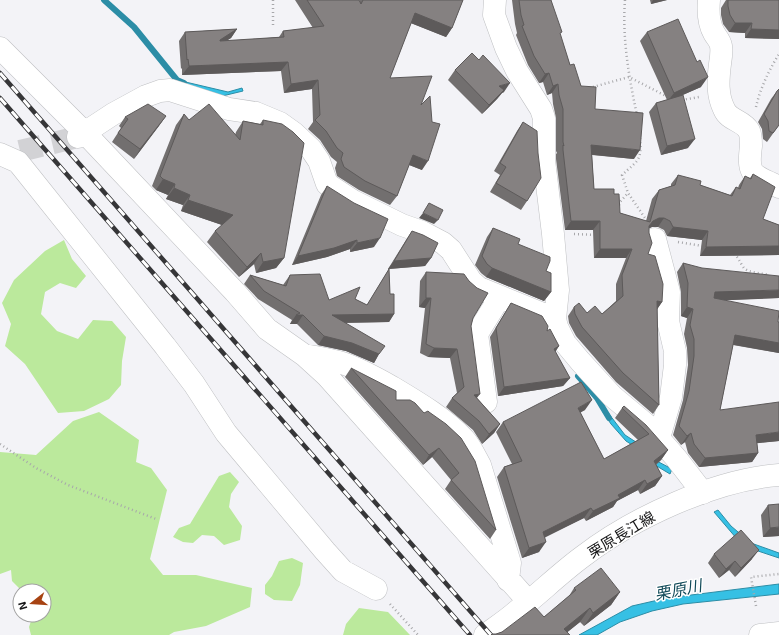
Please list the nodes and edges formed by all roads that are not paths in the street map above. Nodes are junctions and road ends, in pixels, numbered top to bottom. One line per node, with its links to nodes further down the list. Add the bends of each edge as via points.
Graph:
1 (495, 0): 9 (street, via 494,15 506,48 544,118 545,168 558,290)
2 (709, 0): 6 (street, via 709,23 722,48 718,76 720,98 728,116 749,130 752,140 749,160 751,170 756,176)
3 (0, 48): 4 (street)
4 (82, 135): 8 (street, via 126,107 160,91 170,90 228,109 256,113 280,123 311,149 327,184 354,201 443,243 451,250 471,281); 10 (street, via 235,292 267,329)
5 (6, 157): 16 (street, via 18,162 165,346 226,433 320,545 343,570)
6 (779, 187)
7 (655, 239): 12 (street, via 669,292 668,321 675,351 671,397)
8 (500, 297): 9 (street); 11 (street, via 477,334)
9 (555, 320): 12 (street, via 560,335 580,362 612,396)
10 (304, 355): 15 (street, via 327,376); 15 (street, via 344,364 375,378 446,422 464,440 482,472 510,563)
11 (486, 402)
12 (659, 438): 14 (street)
13 (779, 475): 14 (street, 栗原長江線, via 734,483)
14 (703, 494): 17 (street, 栗原長江線, via 627,527 582,557)
15 (508, 580): 17 (street)
16 (376, 589)
17 (528, 602): 19 (street, 栗原長江線)
18 (779, 633): 20 (street)
19 (485, 635)
20 (760, 635)

